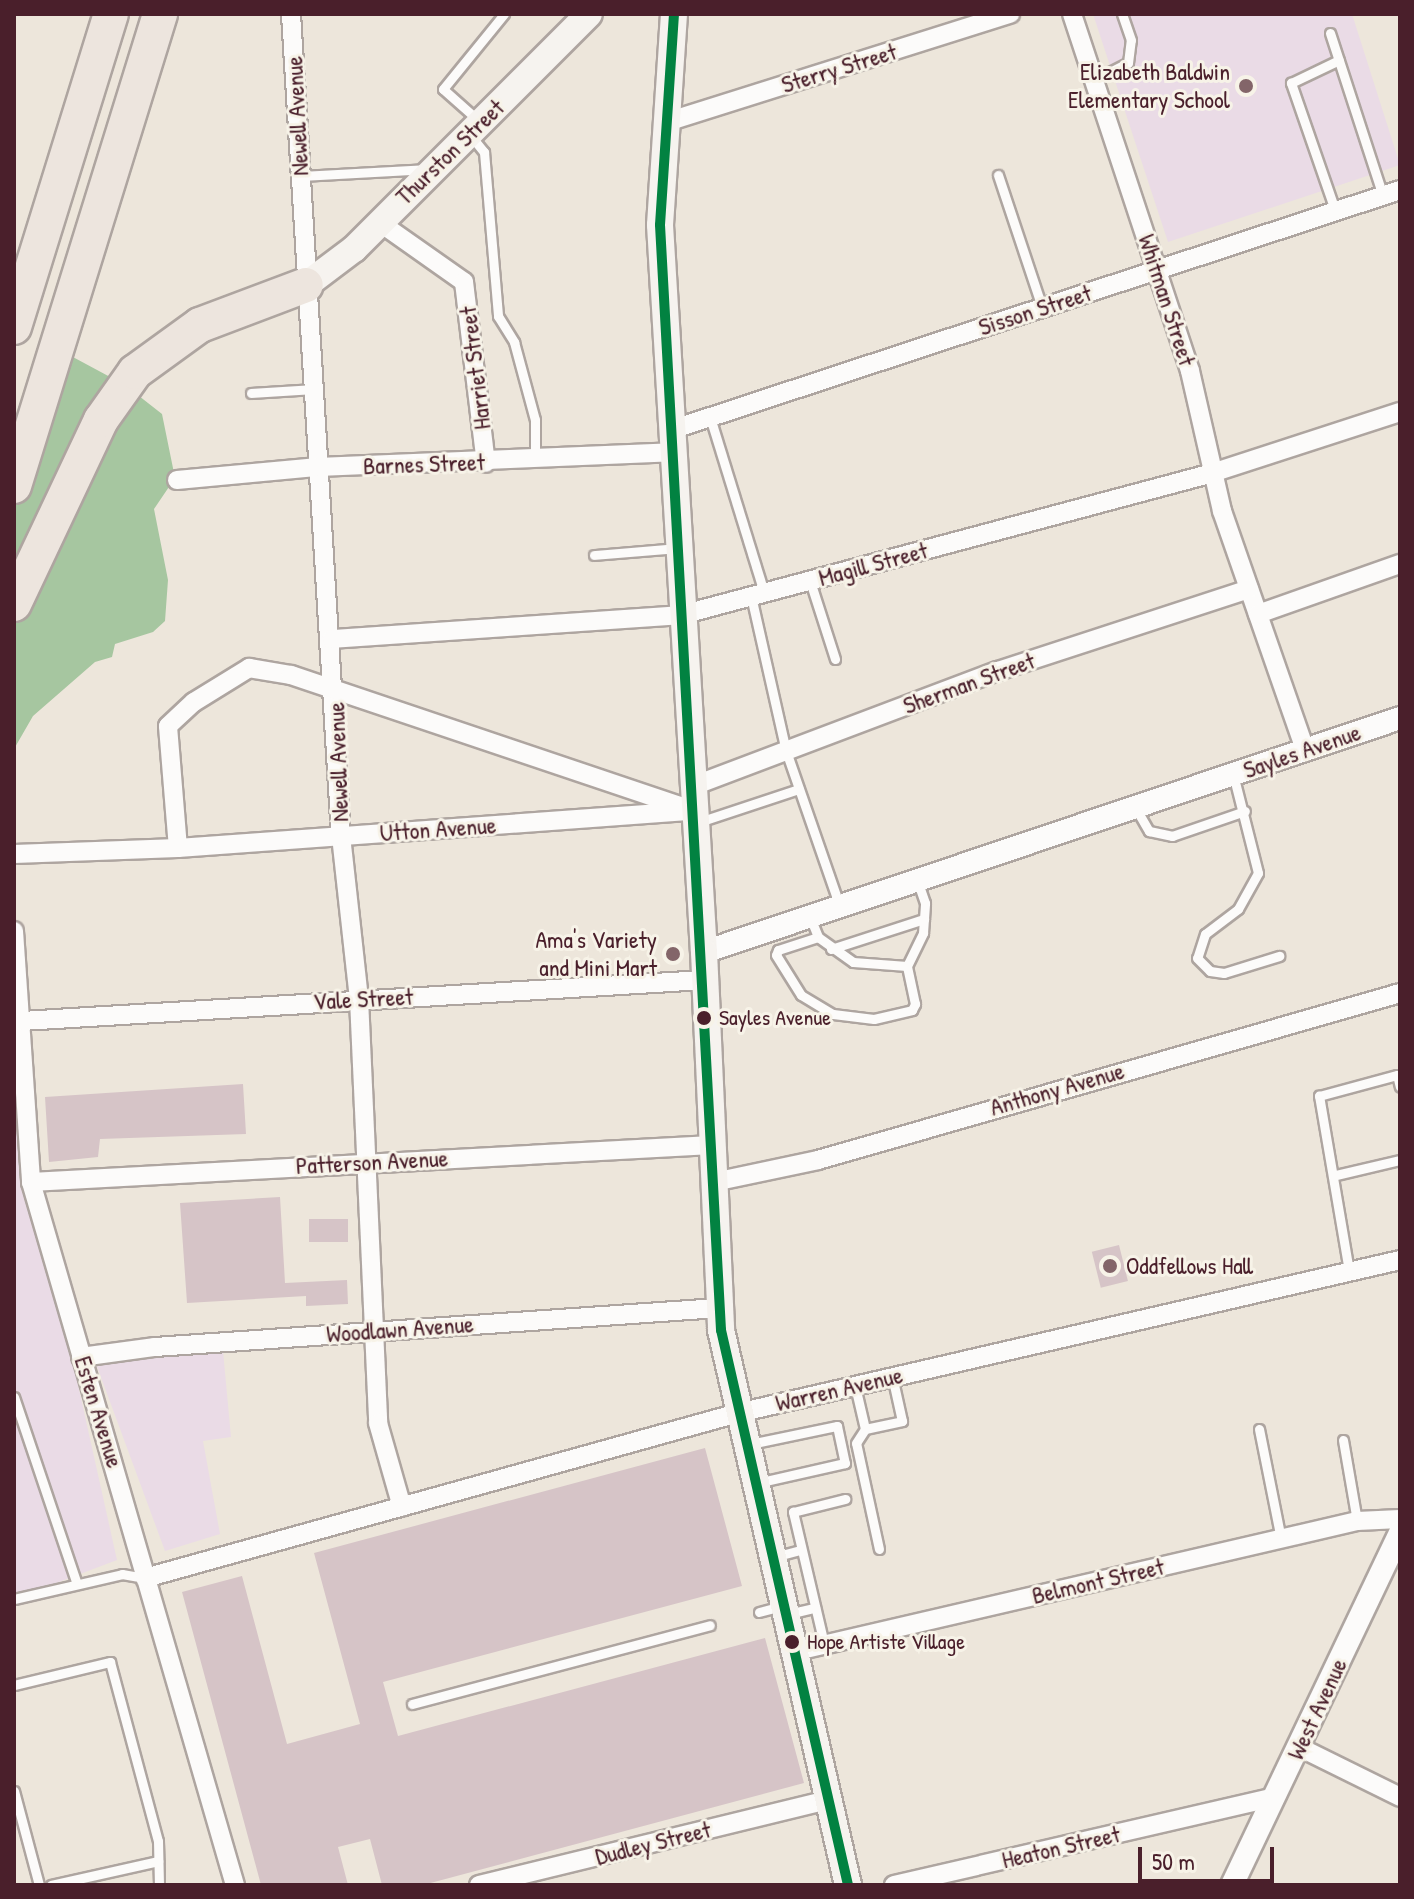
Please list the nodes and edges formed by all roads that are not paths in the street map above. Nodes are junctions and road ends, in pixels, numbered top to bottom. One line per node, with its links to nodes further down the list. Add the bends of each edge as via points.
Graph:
1 (111, 14): 24 (highway)
2 (160, 14): 35 (highway)
3 (291, 14): 17 (street, Newell Avenue)
4 (504, 14): 14 (lane, via 443,89)
5 (589, 14): 14 (main road, Thurston Street)
6 (674, 14): 13 (main road)
7 (1010, 14): 13 (street, Sterry Street)
8 (1072, 14): 12 (street, Whitman Street)
9 (1122, 14): 12 (lane, via 1131,40 1128,63)
10 (1330, 33): 11 (lane)
11 (1339, 60): 18 (lane); 19 (lane, via 1291,83)
12 (1094, 80): 21 (street, Whitman Street)
13 (667, 122): 29 (main road, via 660,225)
14 (475, 128): 15 (main road, Thurston Street); 30 (lane, via 484,152 498,316 514,342 535,420)
15 (431, 170): 17 (lane, via 408,167); 20 (main road, Thurston Street)
16 (998, 175): 23 (lane)
17 (301, 176): 22 (street, Newell Avenue)
18 (1391, 193): 19 (street, Sisson Street)
19 (1336, 213): 21 (street, Sisson Street)
20 (379, 222): 22 (main road, Thurston Street, via 354,249); 31 (street, Harriet Street, via 464,282)
21 (1158, 271): 23 (street, Sisson Street); 33 (street, Whitman Street)
22 (306, 285): 25 (street, Newell Avenue); 42 (highway, via 200,325 135,372 101,420)
23 (1042, 307): 28 (street, Sisson Street)
24 (14, 327)
25 (314, 389): 26 (lane); 32 (street, Newell Avenue)
26 (251, 393)
27 (1400, 412): 33 (street, Magill Street)
28 (710, 417): 29 (street, Sisson Street); 41 (lane)
29 (671, 441): 30 (street, Barnes Street); 36 (main road)
30 (535, 460): 31 (street, Barnes Street)
31 (486, 463): 32 (street, Barnes Street)
32 (318, 467): 34 (street, Barnes Street); 45 (street, Newell Avenue)
33 (1214, 472): 39 (street, Magill Street); 40 (street, Whitman Street)
34 (177, 480)
35 (14, 486)
36 (677, 548): 37 (lane); 44 (main road)
37 (594, 555)
38 (1400, 564): 43 (street)
39 (810, 581): 41 (street, Magill Street); 46 (lane)
40 (1249, 589): 43 (street, Whitman Street); 50 (street, Sherman Street, via 998,671)
41 (758, 595): 44 (street, Magill Street); 50 (lane)
42 (14, 604)
43 (1258, 614): 49 (street)
44 (681, 615): 45 (street, Magill Street); 53 (main road)
45 (332, 639): 47 (street, Newell Avenue)
46 (835, 659)
47 (335, 690): 53 (street); 56 (street, Newell Avenue); 57 (street, via 249,668 194,702 168,726)
48 (1400, 718): 49 (street, Sayles Avenue)
49 (1305, 750): 51 (street, Sayles Avenue)
50 (786, 751): 52 (lane); 53 (street, Sherman Street)
51 (1233, 774): 54 (street, Sayles Avenue); 55 (lane)
52 (799, 789): 53 (lane); 60 (lane)
53 (694, 807): 56 (street, Utton Avenue); 65 (main road)
54 (1135, 807): 55 (lane, via 1149,831 1172,836); 59 (street, Sayles Avenue)
55 (1245, 811): 66 (lane, via 1258,873 1238,909 1205,934 1197,958 1210,971 1224,973)
56 (341, 836): 57 (street, Utton Avenue); 70 (street, Newell Avenue)
57 (178, 848): 58 (street, Utton Avenue)
58 (14, 854)
59 (917, 880): 60 (street, Sayles Avenue); 61 (lane)
60 (840, 907): 62 (street, Sayles Avenue)
61 (924, 919): 64 (lane); 67 (lane)
62 (814, 927): 64 (lane); 65 (street, Sayles Avenue); 67 (lane, via 776,955 801,995 833,1014 874,1019 912,1010)
63 (14, 931): 71 (street, Esten Avenue)
64 (831, 949): 67 (lane, via 853,962)
65 (704, 952): 68 (main road)
66 (1279, 956)
67 (907, 966)
68 (704, 980): 70 (street, Vale Street); 73 (main road)
69 (1400, 993): 78 (street, Anthony Avenue, via 818,1160)
70 (359, 999): 71 (street, Vale Street); 75 (street, Newell Avenue)
71 (18, 1020): 77 (street, Esten Avenue)
72 (1400, 1087): 76 (lane, via 1397,1075 1319,1096)
73 (712, 1145): 75 (street, Patterson Avenue); 78 (main road)
74 (1400, 1160): 76 (lane)
75 (363, 1162): 77 (street, Patterson Avenue); 82 (street, Newell Avenue)
76 (1336, 1175): 80 (lane)
77 (31, 1182): 83 (street, Esten Avenue)
78 (714, 1182): 81 (main road)
79 (1400, 1260): 80 (street, Warren Avenue)
80 (1349, 1271): 84 (street, Warren Avenue)
81 (719, 1308): 82 (street, Woodlawn Avenue); 87 (main road)
82 (374, 1330): 83 (street, Woodlawn Avenue); 94 (street, Newell Avenue, via 378,1423)
83 (81, 1357): 102 (street, Esten Avenue)
84 (892, 1376): 85 (street, Warren Avenue); 88 (lane, via 902,1421)
85 (855, 1385): 87 (street, Warren Avenue); 88 (lane)
86 (14, 1397): 103 (lane)
87 (738, 1413): 91 (main road); 94 (street, Warren Avenue)
88 (865, 1429): 99 (lane, via 856,1443)
89 (1259, 1429): 98 (lane)
90 (1343, 1440): 96 (lane)
91 (745, 1445): 92 (main road); 92 (lane, via 837,1426 845,1463)
92 (754, 1484): 101 (main road)
93 (845, 1499): 100 (lane, via 793,1512)
94 (402, 1507): 102 (street, Warren Avenue)
95 (1400, 1519): 96 (street, Belmont Street)
96 (1357, 1521): 98 (street, Belmont Street)
97 (1400, 1532): 113 (street, West Avenue)
98 (1281, 1539): 109 (street, Belmont Street)
99 (879, 1549)
100 (801, 1550): 101 (lane); 105 (lane)
101 (774, 1557): 106 (main road)
102 (145, 1578): 103 (lane, via 122,1574); 126 (street, Esten Avenue)
103 (77, 1584): 104 (lane)
104 (14, 1599)
105 (815, 1608): 106 (lane); 109 (lane)
106 (787, 1610): 107 (lane); 110 (main road)
107 (759, 1612)
108 (710, 1625): 112 (lane)
109 (824, 1644): 110 (street, Belmont Street)
110 (797, 1651): 117 (main road)
111 (14, 1685): 120 (lane, via 110,1662)
112 (412, 1704)
113 (1299, 1747): 115 (street, West Avenue); 116 (street)
114 (14, 1791): 118 (lane)
115 (1275, 1797): 129 (street, Heaton Street); 130 (street, West Avenue)
116 (1400, 1797)
117 (828, 1800): 121 (street, Dudley Street); 128 (main road)
118 (25, 1831): 119 (lane); 123 (lane)
119 (14, 1834)
120 (158, 1861): 124 (lane); 125 (lane)
121 (540, 1878): 122 (street, Dudley Street)
122 (510, 1881): 127 (street, Dudley Street)
123 (39, 1885)
124 (51, 1885)
125 (159, 1885)
126 (235, 1885)
127 (479, 1885)
128 (848, 1885)
129 (894, 1885)
130 (1232, 1885)

